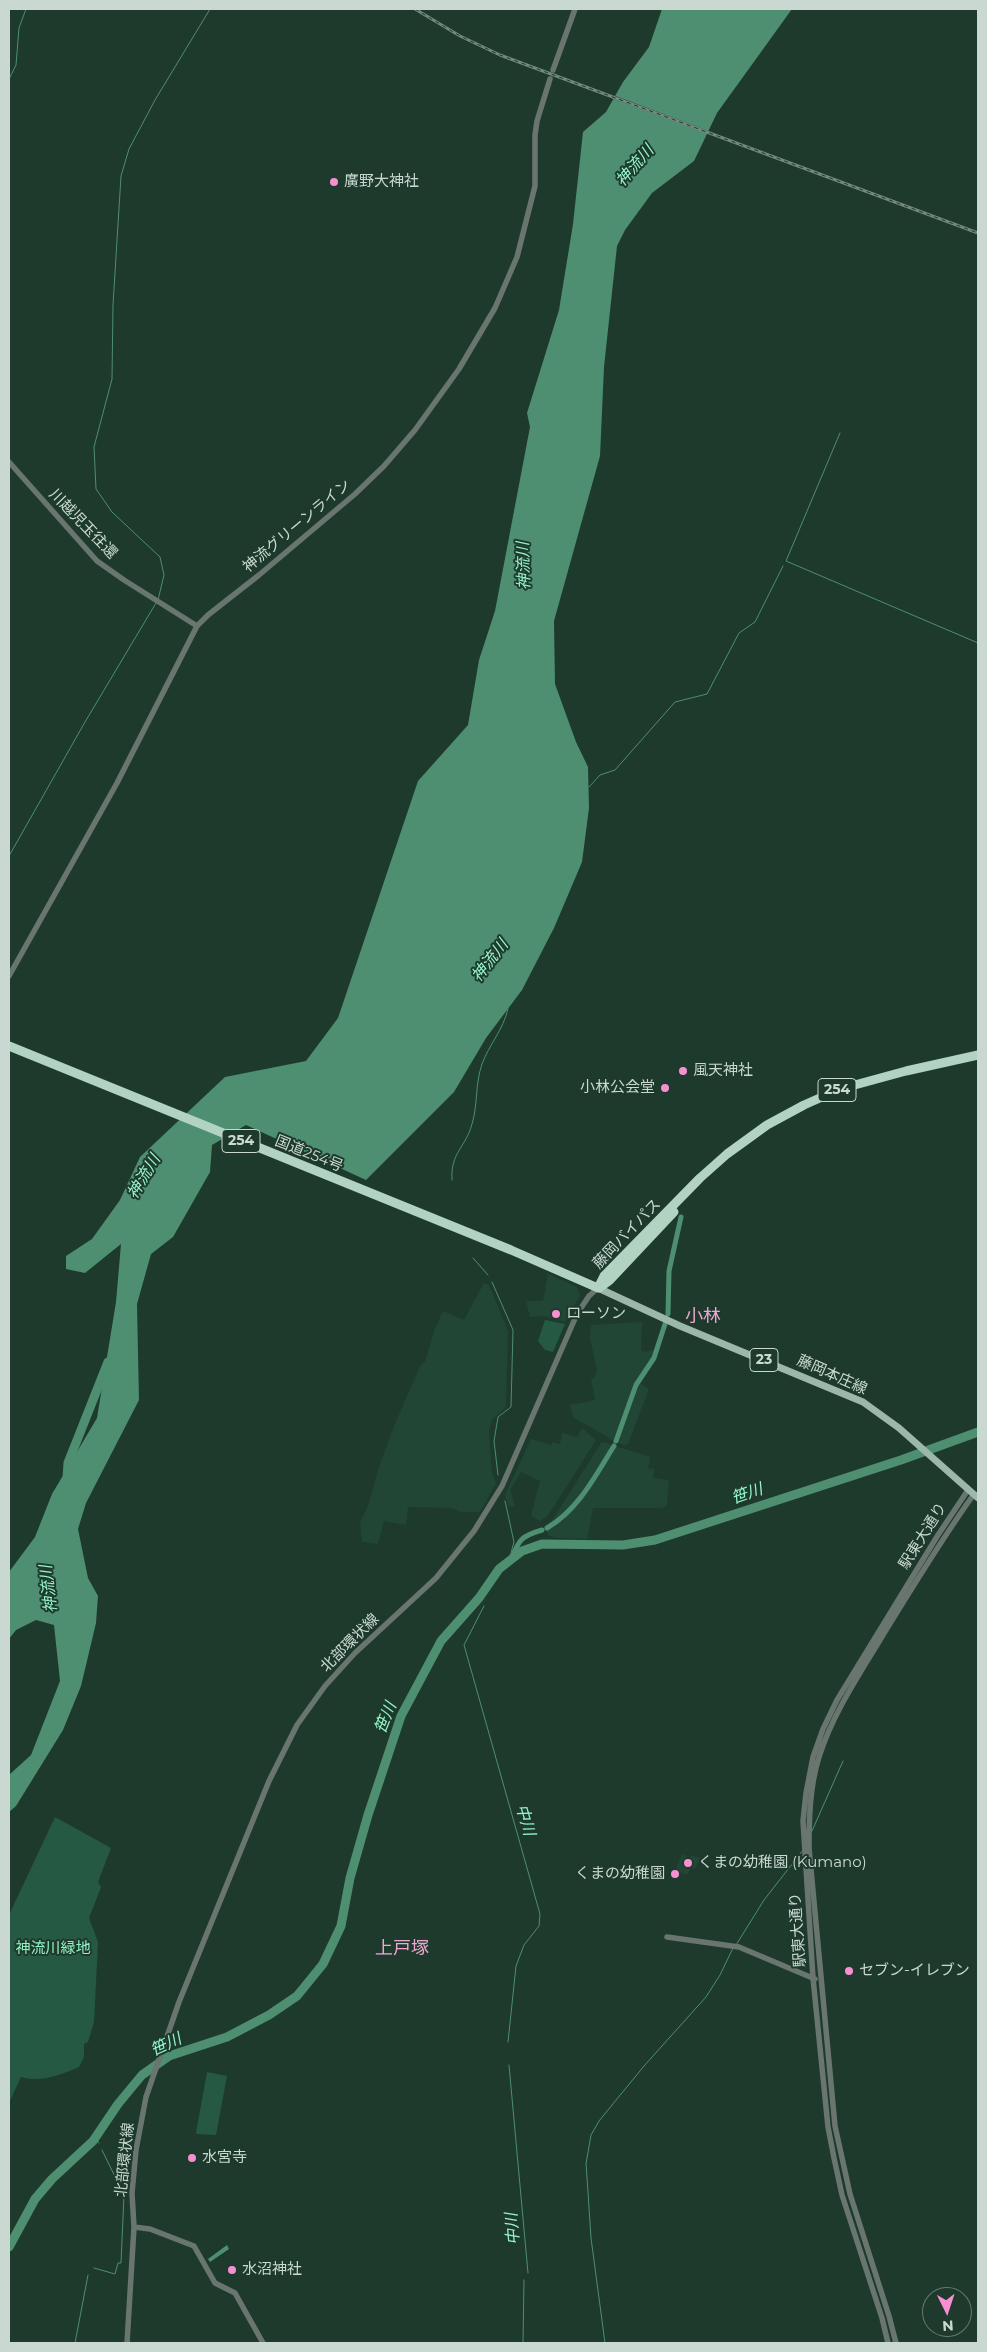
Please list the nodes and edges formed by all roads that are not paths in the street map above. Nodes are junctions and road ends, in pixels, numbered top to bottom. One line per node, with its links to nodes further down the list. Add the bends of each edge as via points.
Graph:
1 (575, 9): 2 (street)
2 (553, 70)
3 (550, 79): 5 (street, 神流グリーンライン, via 537,121 535,186 517,257 495,308 460,369 379,472)
4 (9, 462): 5 (street, 川越児玉往還, via 97,561)
5 (197, 626): 6 (street, 神流グリーンライン, via 117,783)
6 (9, 976)
7 (9, 1046): 9 (highway, 国道254号 / 254)
8 (978, 1055): 9 (highway, 藤岡バイパス / 254, via 840,1089 768,1125 741,1142 713,1166 616,1262)
9 (598, 1288): 10 (main road, 藤岡本庄線 / 23, via 680,1326 848,1395 881,1414); 14 (street, 北部環状線, via 577,1314 502,1486 474,1531 436,1578 343,1665 311,1704 269,1781 179,2002 146,2097 132,2193)
10 (973, 1494): 12 (street, 駅東大通り, via 938,1535 837,1700 813,1757 803,1821); 13 (street, 駅東大通り, via 842,1703 819,1758 811,1794 809,1848)
11 (667, 1937): 12 (street, via 739,1947)
12 (813, 1978): 13 (street); 17 (street, 駅東大通り, via 834,2158 842,2195)
13 (822, 1982): 18 (street, 駅東大通り, via 836,2134 850,2194)
14 (134, 2227): 15 (street, 北部環状線); 16 (street, via 150,2229 194,2246 215,2283 234,2293)
15 (127, 2343)
16 (263, 2343)
17 (888, 2343)
18 (896, 2343)

